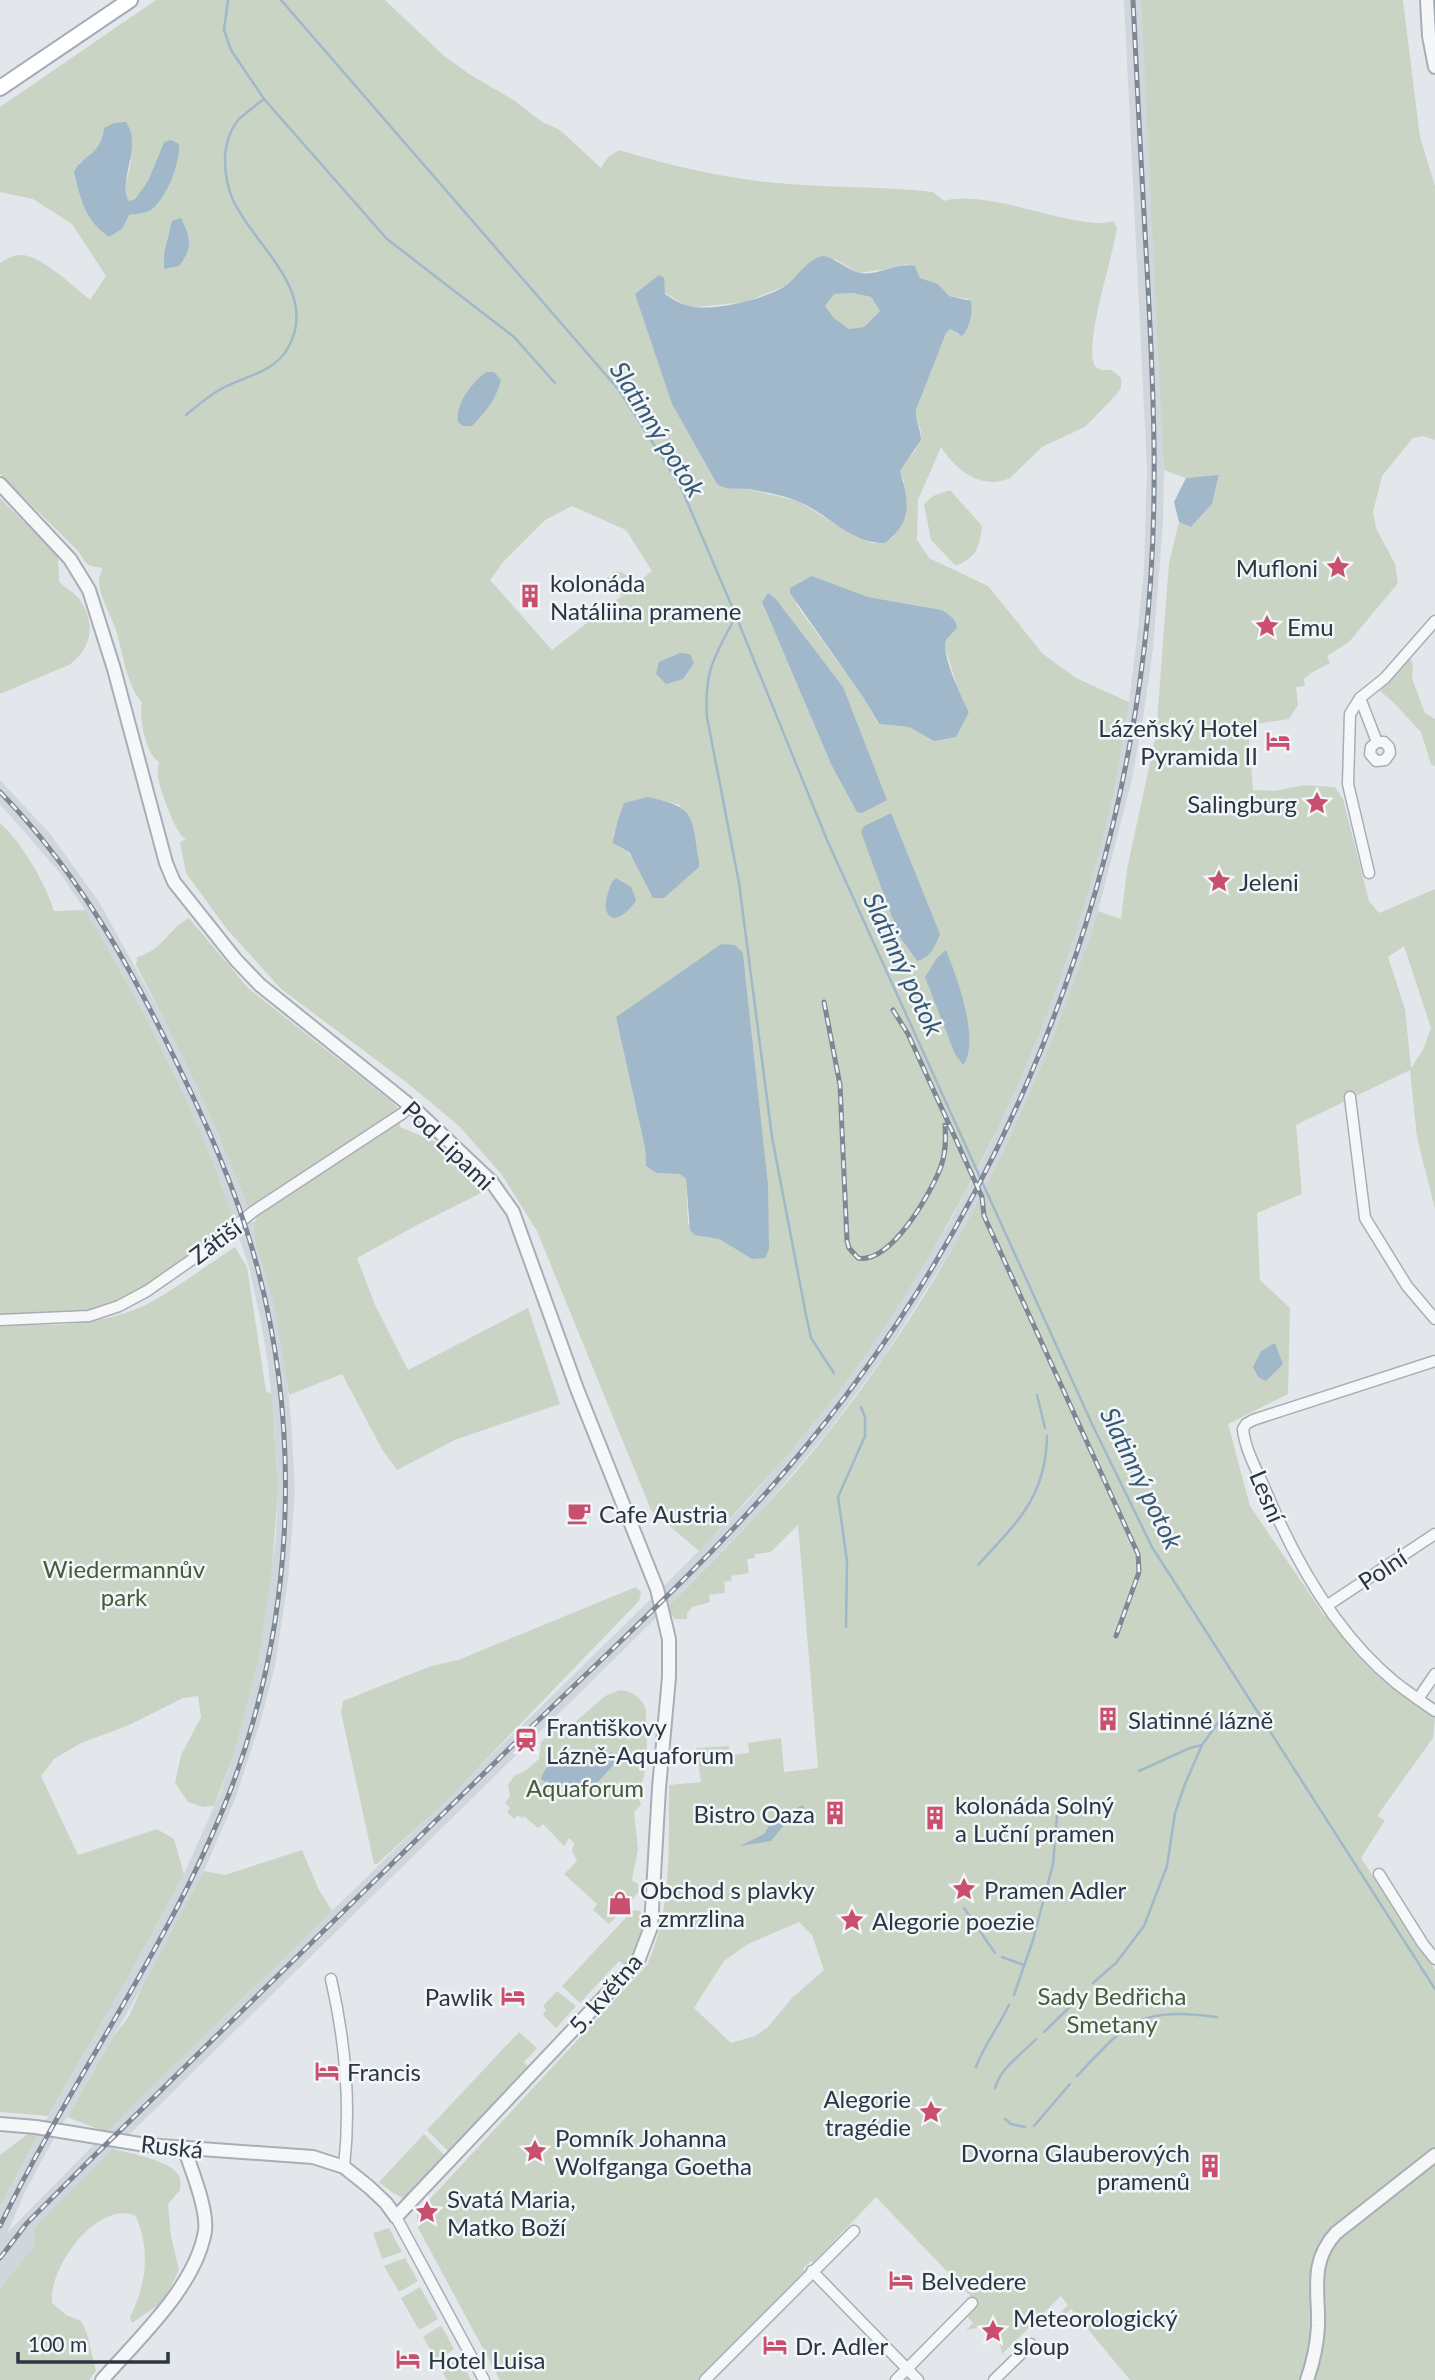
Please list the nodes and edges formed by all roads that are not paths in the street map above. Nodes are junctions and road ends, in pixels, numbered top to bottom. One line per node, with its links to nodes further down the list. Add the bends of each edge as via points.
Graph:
1 (130, 0): 4 (main road)
2 (1427, 0): 3 (street)
3 (1435, 67)
4 (0, 88)
5 (0, 484): 11 (street, Pod Lipami, via 70,559 89,590 174,881 260,985)
6 (1435, 621): 7 (street, via 1385,678)
7 (1360, 698): 8 (street); 9 (street, via 1349,720 1348,781)
8 (1377, 742)
9 (1369, 873)
10 (1350, 1097): 13 (street, via 1365,1219 1407,1286)
11 (410, 1106): 12 (street, Zátiší, via 120,1306 89,1317); 17 (street, Pod Lipami, via 491,1181 513,1212)
12 (0, 1320)
13 (1435, 1320)
14 (1435, 1362): 16 (street, Lesní, via 1252,1420 1243,1429 1281,1529)
15 (1435, 1534): 16 (street, Polní)
16 (1328, 1605): 19 (street, Lesní, via 1378,1666)
17 (666, 1619): 28 (street, 5. května, via 669,1677 654,1896 651,1927 638,1961)
18 (1435, 1674): 19 (street)
19 (1418, 1699): 20 (street, Lesní)
20 (1435, 1711)
21 (1379, 1874): 22 (street)
22 (1435, 1959)
23 (331, 1979): 27 (street, via 346,2081)
24 (0, 2124): 25 (street, Ruská)
25 (184, 2148): 27 (street, Ruská, via 313,2157); 34 (street, via 201,2197 205,2229 192,2267 164,2309)
26 (1435, 2155): 40 (street, via 1336,2233 1324,2248 1317,2269 1318,2328)
27 (344, 2167): 28 (street, Ruská)
28 (396, 2217): 35 (street, Ruská)
29 (855, 2231): 30 (street)
30 (812, 2271): 33 (street); 36 (street)
31 (972, 2304): 33 (street)
32 (1031, 2344): 39 (street)
33 (907, 2369): 37 (street); 38 (street)
34 (102, 2380)
35 (484, 2380)
36 (705, 2380)
37 (896, 2380)
38 (918, 2380)
39 (994, 2380)
40 (1307, 2380)

